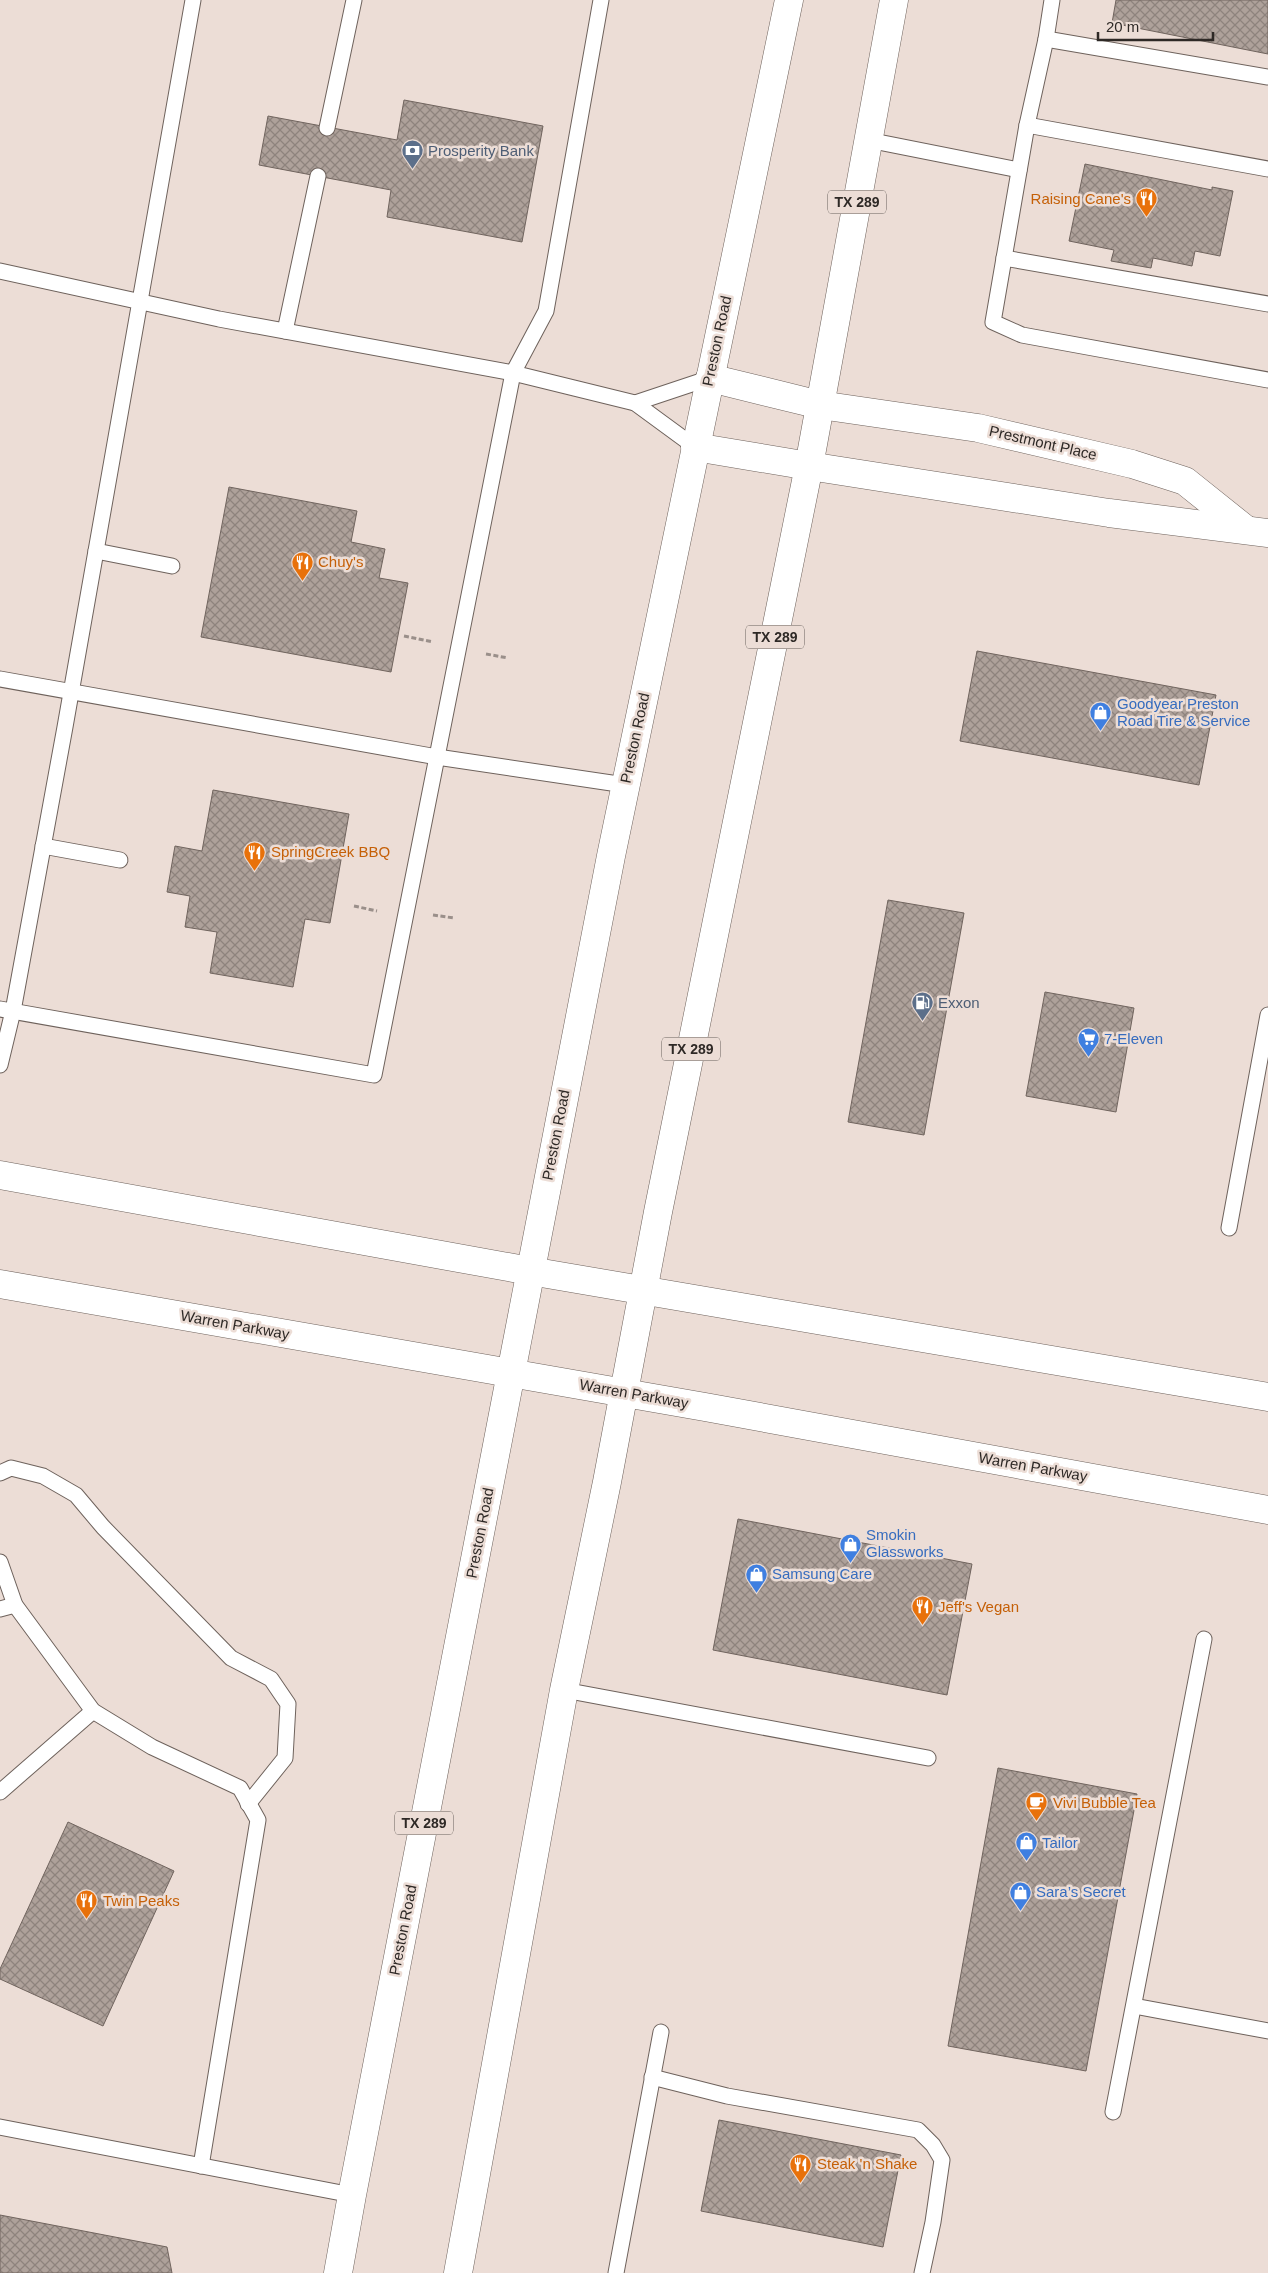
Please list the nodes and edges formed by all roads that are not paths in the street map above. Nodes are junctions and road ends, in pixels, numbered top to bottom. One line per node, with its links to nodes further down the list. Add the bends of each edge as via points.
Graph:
1 (193, 0): 17 (lane)
2 (354, 0): 10 (lane)
3 (601, 0): 20 (lane, via 546,311)
4 (789, 0): 21 (main road, Preston Road / TX 289)
5 (894, 0): 11 (main road, TX 289)
6 (1052, 0): 7 (lane)
7 (1046, 39): 8 (lane); 9 (lane)
8 (1268, 78)
9 (1028, 125): 12 (lane); 13 (lane)
10 (327, 128)
11 (868, 140): 13 (lane); 24 (main road, TX 289)
12 (1268, 169)
13 (1020, 170): 15 (lane)
14 (318, 176): 19 (lane)
15 (1004, 258): 18 (lane); 22 (lane, via 993,322 1022,334)
16 (0, 271): 17 (lane)
17 (139, 302): 19 (lane); 28 (lane)
18 (1268, 304)
19 (285, 331): 20 (lane)
20 (513, 373): 23 (lane); 32 (lane)
21 (710, 378): 23 (lane); 24 (main road, Prestmont Place); 25 (main road, Preston Road / TX 289)
22 (1268, 380)
23 (635, 403): 25 (lane)
24 (820, 405): 26 (main road, TX 289); 27 (main road, Prestmont Place, via 978,428 1132,464 1185,481)
25 (695, 447): 26 (main road, Prestmont Place); 33 (main road, Preston Road / TX 289)
26 (809, 466): 27 (main road, Prestmont Place, via 1109,513); 43 (main road, TX 289)
27 (1257, 532)
28 (96, 551): 29 (lane); 31 (lane)
29 (172, 566)
30 (0, 679): 31 (lane)
31 (71, 692): 32 (lane); 34 (lane)
32 (437, 758): 33 (lane); 36 (lane, via 374,1075)
33 (625, 785): 41 (main road, Preston Road / TX 289)
34 (43, 846): 35 (lane); 36 (lane)
35 (120, 860)
36 (6, 1010): 38 (lane)
37 (1268, 1015): 40 (lane)
38 (0, 1065)
39 (0, 1175): 41 (main road)
40 (1229, 1228)
41 (530, 1271): 43 (main road); 44 (main road, Preston Road / TX 289)
42 (0, 1284): 44 (main road, Warren Parkway)
43 (642, 1290): 45 (main road, TX 289); 46 (main road)
44 (511, 1373): 45 (main road, Warren Parkway); 65 (main road, Preston Road / TX 289)
45 (624, 1392): 48 (main road, Warren Parkway); 53 (main road, TX 289)
46 (1268, 1397)
47 (0, 1473): 57 (lane, via 11,1468 43,1476 76,1495 231,1658 271,1679 288,1704 285,1758)
48 (1268, 1510)
49 (0, 1562): 50 (lane)
50 (15, 1605): 51 (lane); 54 (lane)
51 (0, 1609)
52 (1204, 1639): 58 (lane)
53 (564, 1690): 55 (lane); 67 (main road, TX 289)
54 (93, 1711): 56 (lane); 57 (lane, via 152,1747 240,1788)
55 (928, 1758)
56 (0, 1792)
57 (248, 1804): 64 (lane, via 258,1820)
58 (1134, 2006): 59 (lane); 62 (lane)
59 (1268, 2031)
60 (661, 2032): 61 (lane)
61 (652, 2077): 68 (lane); 69 (lane, via 727,2096 918,2130 942,2160)
62 (1113, 2112)
63 (0, 2127): 64 (lane)
64 (201, 2166): 65 (lane)
65 (352, 2195): 66 (main road, Preston Road / TX 289)
66 (338, 2273)
67 (458, 2273)
68 (616, 2273)
69 (922, 2273)

